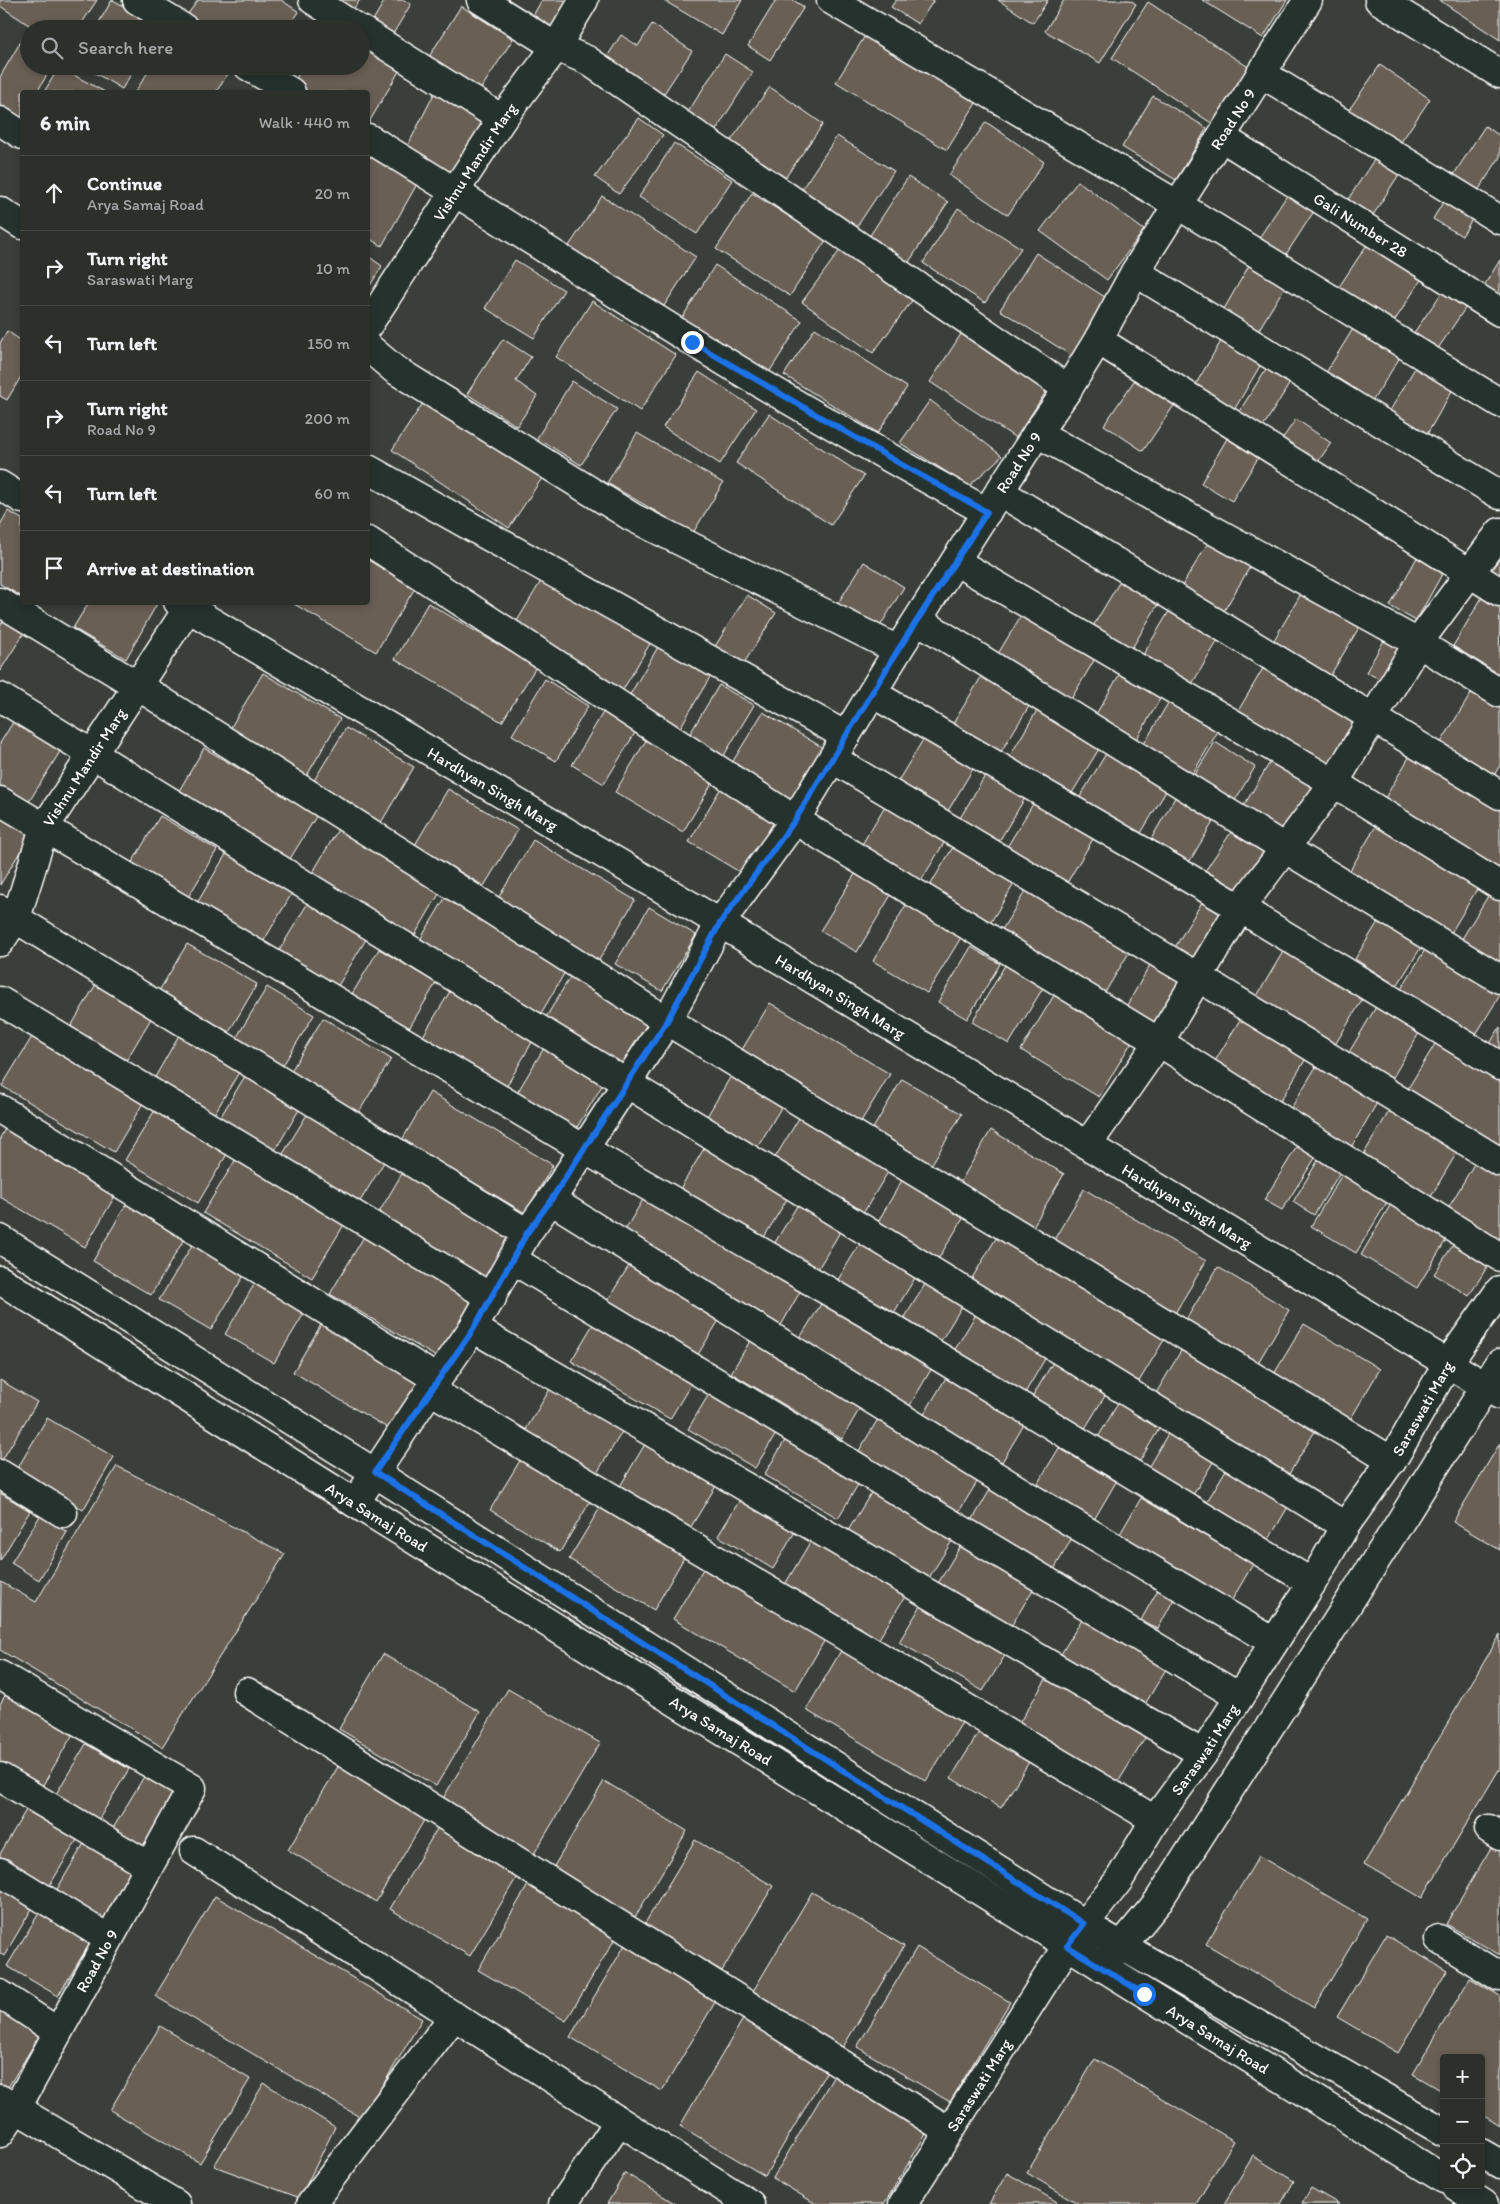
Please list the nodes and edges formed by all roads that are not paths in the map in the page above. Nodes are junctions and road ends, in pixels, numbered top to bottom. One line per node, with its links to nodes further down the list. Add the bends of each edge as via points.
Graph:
1 (137, 0): 8 (street)
2 (313, 0): 9 (street)
3 (480, 0): 11 (street)
4 (584, 0): 11 (street, Vishnu Mandir Marg)
5 (830, 0): 22 (street)
6 (1308, 0): 12 (street, Road No 9)
7 (1379, 0): 13 (street)
8 (170, 20)
9 (344, 20)
10 (370, 36): 16 (street)
11 (556, 47): 16 (street, Vishnu Mandir Marg); 31 (street, via 587,60)
12 (1261, 74): 19 (street, Road No 9); 24 (street)
13 (1500, 74)
14 (263, 75): 15 (street)
15 (288, 90)
16 (502, 119): 21 (street, Vishnu Mandir Marg)
17 (0, 121): 18 (street)
18 (20, 134)
19 (1221, 137): 22 (street, Road No 9); 27 (street, Gali Number 28)
20 (370, 139): 21 (street)
21 (456, 191): 28 (street, Vishnu Mandir Marg); 38 (street, via 692,342 904,466)
22 (1178, 205): 26 (street, Road No 9); 32 (street)
23 (0, 211): 25 (street)
24 (1500, 220)
25 (20, 224)
26 (1136, 272): 29 (street, Road No 9); 36 (street)
27 (1500, 312)
28 (370, 322)
29 (1098, 340): 31 (street, Road No 9); 42 (street)
30 (370, 349): 48 (street, via 394,369 632,517)
31 (1068, 389): 33 (street, Road No 9)
32 (1500, 404)
33 (1037, 433): 38 (street, Road No 9); 47 (street)
34 (370, 470): 54 (street)
35 (0, 485): 37 (street)
36 (1500, 495)
37 (20, 499)
38 (993, 502): 41 (street, Road No 9); 53 (street)
39 (1500, 532): 42 (street)
40 (370, 542): 59 (street)
41 (955, 561): 46 (street, Road No 9); 56 (street)
42 (1469, 572): 43 (street); 47 (street)
43 (1500, 592)
44 (0, 602): 49 (street)
45 (186, 605): 49 (street, Vishnu Mandir Marg); 65 (street, Hardhyan Singh Marg)
46 (918, 620): 48 (street, Road No 9); 61 (street)
47 (1418, 643): 51 (street); 53 (street)
48 (898, 650): 50 (street, Road No 9)
49 (138, 686): 55 (street, Vishnu Mandir Marg); 70 (street)
50 (872, 693): 54 (street, Road No 9); 63 (street)
51 (1500, 693)
52 (0, 698): 55 (street)
53 (1374, 718): 56 (street); 57 (street)
54 (839, 747): 59 (street, Road No 9); 67 (street)
55 (93, 756): 60 (street, Vishnu Mandir Marg); 73 (street)
56 (1334, 783): 61 (street); 62 (street)
57 (1500, 795)
58 (0, 801): 60 (street)
59 (795, 820): 65 (street, Road No 9); 71 (street)
60 (44, 828): 64 (street, Vishnu Mandir Marg); 76 (street)
61 (1286, 849): 63 (street); 68 (street)
62 (1500, 886)
63 (1240, 908): 67 (street); 72 (street)
64 (8, 914): 66 (street, Vishnu Mandir Marg); 79 (street)
65 (720, 923): 70 (street, Road No 9); 75 (street, Hardhyan Singh Marg)
66 (0, 942)
67 (1198, 977): 71 (street); 77 (street)
68 (1500, 979)
69 (0, 1000): 85 (street)
70 (667, 1021): 73 (street, Road No 9); 91 (street)
71 (1159, 1042): 75 (street); 81 (street)
72 (1500, 1066)
73 (626, 1082): 76 (street, Road No 9); 96 (street)
74 (0, 1109): 89 (street)
75 (1088, 1144): 87 (street, Hardhyan Singh Marg)
76 (584, 1149): 78 (street, Road No 9); 97 (street, via 870,1315)
77 (1500, 1162)
78 (551, 1200): 79 (street, Road No 9); 98 (street, via 1034,1500)
79 (527, 1233): 82 (street, Road No 9)
80 (0, 1239): 92 (street)
81 (1500, 1257)
82 (513, 1260): 85 (street, Road No 9); 101 (street)
83 (0, 1280): 94 (street, Arya Samaj Road)
84 (1500, 1290): 87 (street, Saraswati Marg)
85 (492, 1298): 86 (street, Road No 9)
86 (474, 1328): 89 (street, Road No 9); 102 (street)
87 (1448, 1363): 90 (street, Hardhyan Singh Marg); 91 (street, Saraswati Marg)
88 (1500, 1363): 90 (street)
89 (433, 1384): 92 (street, Road No 9); 104 (street)
90 (1493, 1390): 111 (street, via 1392,1536 1156,1903)
91 (1392, 1461): 96 (street, Saraswati Marg)
92 (375, 1472): 94 (street, Road No 9); 108 (street)
93 (0, 1474): 95 (street)
94 (355, 1503): 112 (street, Arya Samaj Road)
95 (63, 1514)
96 (1345, 1526): 97 (street, Saraswati Marg)
97 (1312, 1583): 98 (street, Saraswati Marg)
98 (1274, 1642): 101 (street, Saraswati Marg)
99 (0, 1675): 106 (street, Road No 9, via 192,1788)
100 (247, 1692): 121 (street)
101 (1239, 1697): 102 (street, Saraswati Marg)
102 (1203, 1754): 104 (street, Saraswati Marg)
103 (0, 1777): 106 (street)
104 (1156, 1820): 108 (street, Saraswati Marg, via 1119,1880)
105 (194, 1851): 116 (street)
106 (149, 1866): 109 (street, Road No 9)
107 (0, 1872): 109 (street)
108 (1084, 1924): 111 (street); 112 (street, Saraswati Marg)
109 (109, 1939): 117 (street, Road No 9)
110 (1439, 1939): 114 (street)
111 (1120, 1945): 113 (street); 120 (street)
112 (1067, 1946): 113 (street, Arya Samaj Road); 121 (street, Saraswati Marg)
113 (1103, 1968): 125 (street, Arya Samaj Road)
114 (1500, 1976)
115 (0, 1994): 117 (street)
116 (454, 2016): 119 (street); 128 (street)
117 (58, 2032): 118 (street, Road No 9)
118 (8, 2104): 122 (street, Road No 9); 127 (street)
119 (619, 2120): 129 (street); 130 (street)
120 (1440, 2130)
121 (949, 2131): 131 (street, Saraswati Marg)
122 (0, 2133)
123 (1485, 2156): 124 (street)
124 (1500, 2164)
125 (1440, 2177)
126 (1460, 2189): 132 (street)
127 (176, 2204)
128 (311, 2204)
129 (563, 2204)
130 (750, 2204)
131 (904, 2204)
132 (1484, 2204)

